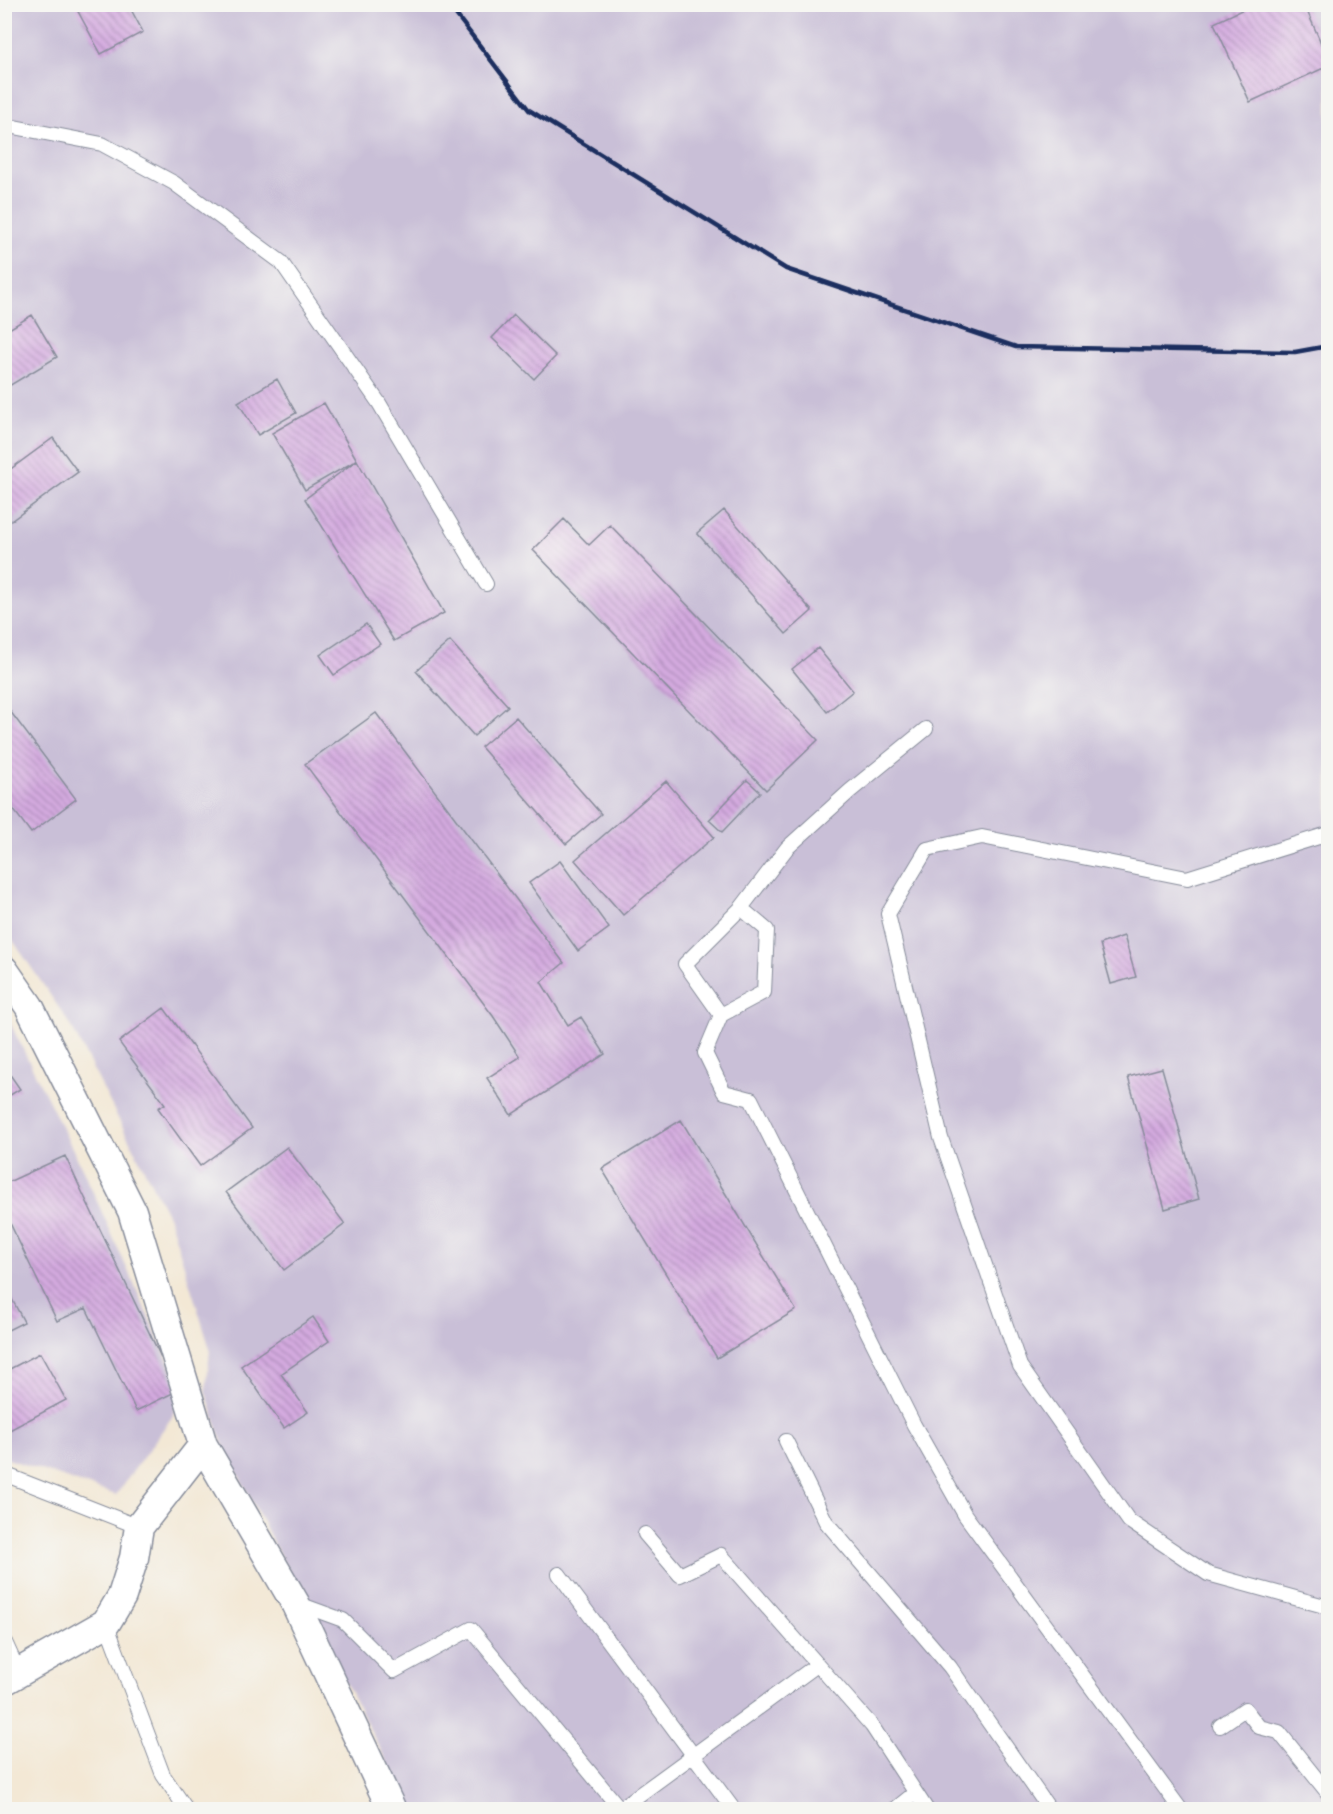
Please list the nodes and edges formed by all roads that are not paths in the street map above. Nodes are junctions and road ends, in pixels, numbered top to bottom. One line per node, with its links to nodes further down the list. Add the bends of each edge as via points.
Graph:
1 (4, 125): 2 (lane, via 102,144 174,183 281,262 379,403)
2 (486, 584)
3 (926, 729): 5 (lane, via 787,848)
4 (1329, 834): 15 (lane, via 1187,878 982,837 927,849 888,914 940,1138 1020,1366 1129,1521 1208,1574)
5 (741, 908): 7 (lane, via 685,964); 7 (lane, via 767,930 764,992)
6 (4, 970): 9 (street, via 29,1006 132,1212)
7 (721, 1015): 31 (lane, via 705,1053 724,1092 751,1099 914,1425 965,1515)
8 (786, 1441): 30 (lane, via 826,1522 950,1667)
9 (203, 1445): 11 (street); 14 (street)
10 (4, 1474): 11 (lane)
11 (140, 1527): 16 (street, via 122,1596)
12 (645, 1534): 18 (lane, via 680,1575 721,1555)
13 (559, 1574): 21 (lane)
14 (295, 1603): 25 (street); 26 (lane, via 343,1620 394,1671 471,1629)
15 (1329, 1607)
16 (106, 1623): 19 (street); 24 (lane, via 163,1775)
17 (4, 1640): 19 (lane)
18 (817, 1665): 21 (lane); 22 (lane, via 872,1726)
19 (12, 1677)
20 (1221, 1726): 23 (lane, via 1245,1709 1259,1727 1279,1732)
21 (694, 1754): 26 (lane); 27 (lane)
22 (915, 1793): 28 (lane); 29 (lane)
23 (1329, 1793)
24 (187, 1809)
25 (392, 1809)
26 (621, 1809)
27 (734, 1809)
28 (894, 1809)
29 (927, 1809)
30 (1050, 1809)
31 (1181, 1809)

